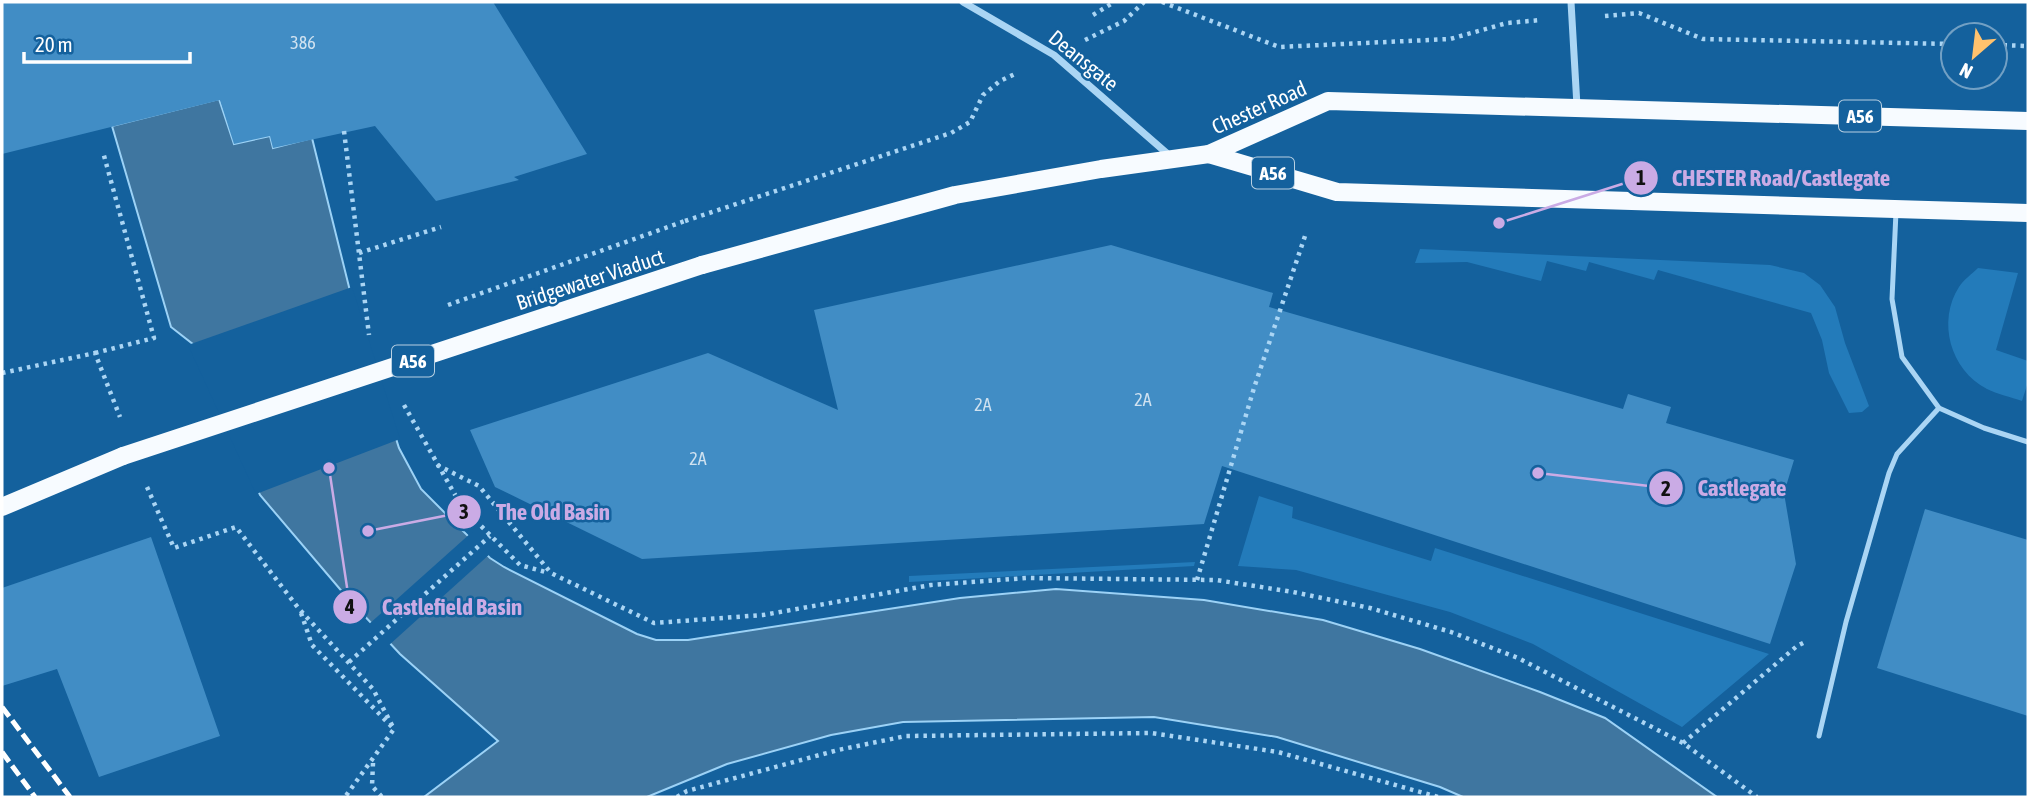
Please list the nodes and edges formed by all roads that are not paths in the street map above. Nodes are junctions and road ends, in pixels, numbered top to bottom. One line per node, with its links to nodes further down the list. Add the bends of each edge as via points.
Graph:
1 (963, 2): 6 (street, Deansgate, via 1054,55)
2 (1571, 2): 3 (street)
3 (1577, 106): 4 (main road, Chester Road / A56); 5 (main road, Chester Road / A56, via 1328,101)
4 (2028, 121)
5 (1209, 154): 6 (main road, Bridgewater Viaduct / A56); 7 (main road, Chester Road / A56, via 1337,192)
6 (1173, 159): 11 (main road, Bridgewater Viaduct / A56, bridge, via 954,195 702,265 123,456)
7 (1896, 209): 8 (main road, Chester Road / A56); 9 (lane, via 1892,299 1902,357)
8 (2028, 213)
9 (1939, 408): 10 (lane); 12 (lane, via 1897,454 1846,622)
10 (2028, 442)
11 (2, 507)
12 (1819, 736)

